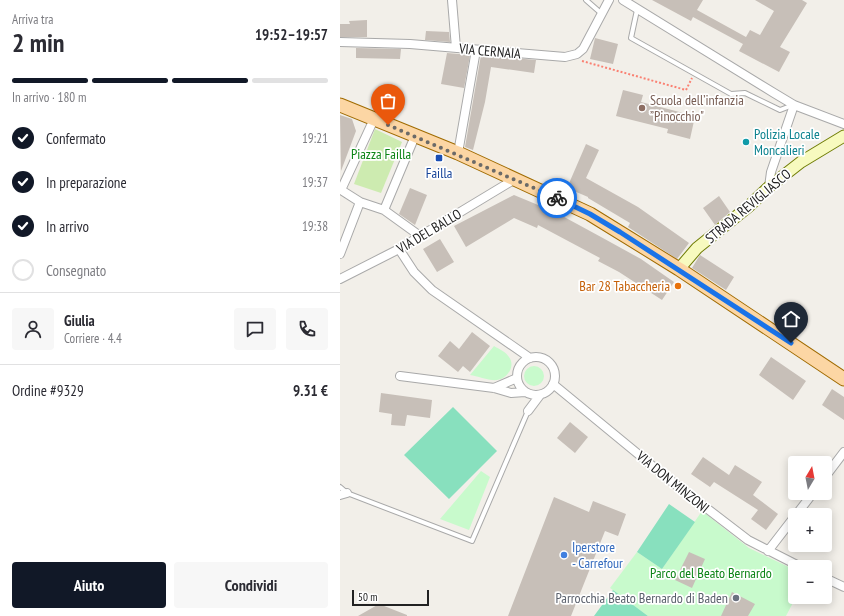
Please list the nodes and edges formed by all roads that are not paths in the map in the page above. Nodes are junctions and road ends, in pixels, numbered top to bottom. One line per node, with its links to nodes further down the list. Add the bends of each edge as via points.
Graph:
1 (452, 0): 8 (street)
2 (586, 0): 6 (lane)
3 (609, 0): 6 (street)
4 (623, 0): 5 (street)
5 (637, 10): 11 (street); 11 (lane, via 631,38 731,94 745,93 780,110)
6 (602, 14): 9 (street, VIA CERNAIA, via 583,49 577,54 565,57)
7 (340, 42): 8 (street, VIA CERNAIA)
8 (456, 48): 9 (street, VIA CERNAIA)
9 (476, 50): 16 (street)
10 (340, 105): 12 (main road)
11 (794, 105): 13 (street); 18 (street, via 771,172)
12 (374, 119): 14 (main road); 19 (street, via 341,190)
13 (844, 124)
14 (415, 136): 16 (main road); 20 (street)
15 (844, 136): 18 (street, STRADA REVIGLIASCO, via 802,162)
16 (458, 153): 17 (main road)
17 (515, 178): 21 (street, VIA DEL BALLO); 24 (main road, via 590,214)
18 (769, 187): 24 (street, STRADA REVIGLIASCO)
19 (360, 202): 20 (street); 23 (street)
20 (384, 210): 21 (street)
21 (420, 236): 22 (street, VIA DEL BALLO)
22 (399, 249): 25 (street, VIA DEL BALLO); 26 (street, via 414,272 432,290)
23 (340, 254)
24 (677, 268): 31 (main road)
25 (340, 279)
26 (511, 346): 27 (street); 28 (street)
27 (530, 358): 28 (street); 32 (street, via 543,358 552,366 555,378)
28 (520, 366): 30 (street)
29 (400, 376): 33 (street)
30 (517, 378): 33 (street); 34 (street, via 521,388)
31 (844, 379)
32 (553, 384): 35 (street, via 550,389); 42 (street, VIA DON MINZONI, via 718,518)
33 (494, 388): 34 (street, via 511,393)
34 (526, 392): 35 (street); 36 (street)
35 (540, 394): 36 (street)
36 (528, 411): 40 (lane, via 472,541)
37 (844, 452): 38 (street)
38 (832, 468)
39 (340, 487): 40 (lane)
40 (344, 494)
41 (788, 526): 42 (street)
42 (768, 551): 43 (street, VIA DON MINZONI)
43 (788, 561)
44 (832, 581): 45 (street)
45 (844, 587)

